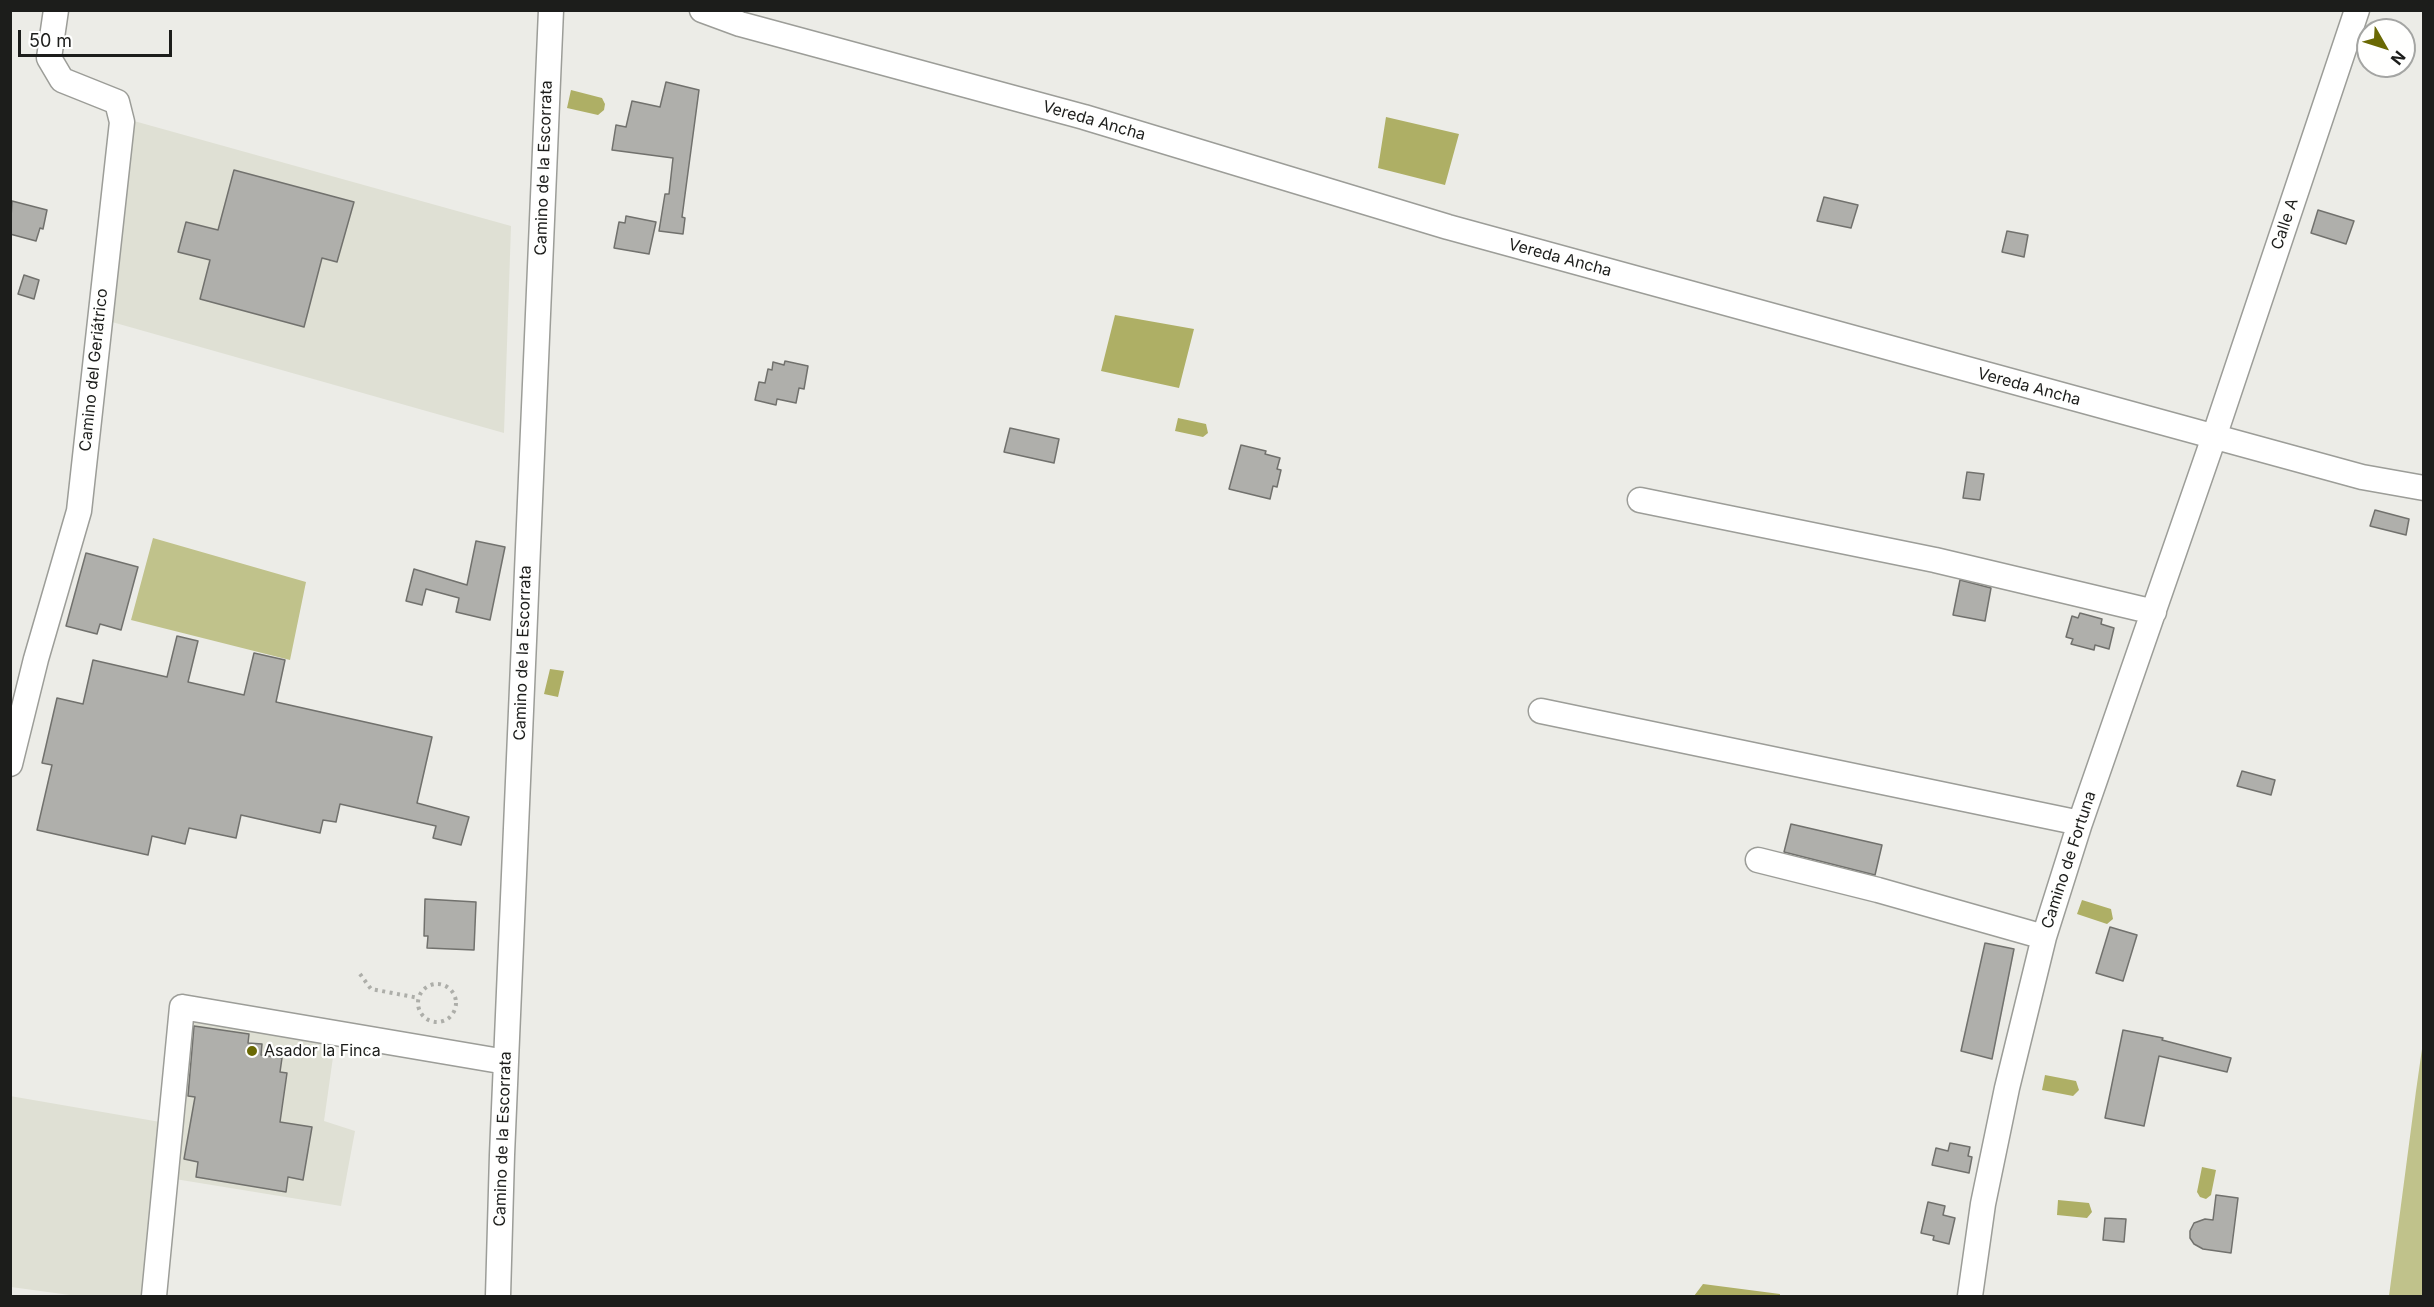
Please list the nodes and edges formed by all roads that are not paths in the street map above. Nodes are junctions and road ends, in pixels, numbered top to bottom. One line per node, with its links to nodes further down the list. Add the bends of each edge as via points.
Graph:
1 (56, 10): 10 (street, Camino del Geriátrico, via 50,58 62,80 117,102 122,122 79,511)
2 (551, 10): 14 (street, Camino de la Escorrata)
3 (702, 10): 5 (street, Vereda Ancha, via 740,24 1084,117 1448,227)
4 (2357, 10): 5 (street, Calle A)
5 (2214, 437): 6 (street, Vereda Ancha, via 2362,477); 8 (street, Camino de Fortuna)
6 (2424, 488)
7 (1640, 500): 8 (street, via 1935,560)
8 (2154, 612): 11 (street, Camino de Fortuna)
9 (1541, 711): 11 (street)
10 (10, 764)
11 (2080, 823): 13 (street, Camino de Fortuna)
12 (1758, 860): 13 (street)
13 (2044, 937): 17 (street, Camino de Fortuna, via 1983,1204)
14 (506, 1062): 15 (street, via 182,1007); 16 (street, Camino de la Escorrata)
15 (154, 1296)
16 (498, 1296)
17 (1970, 1296)

